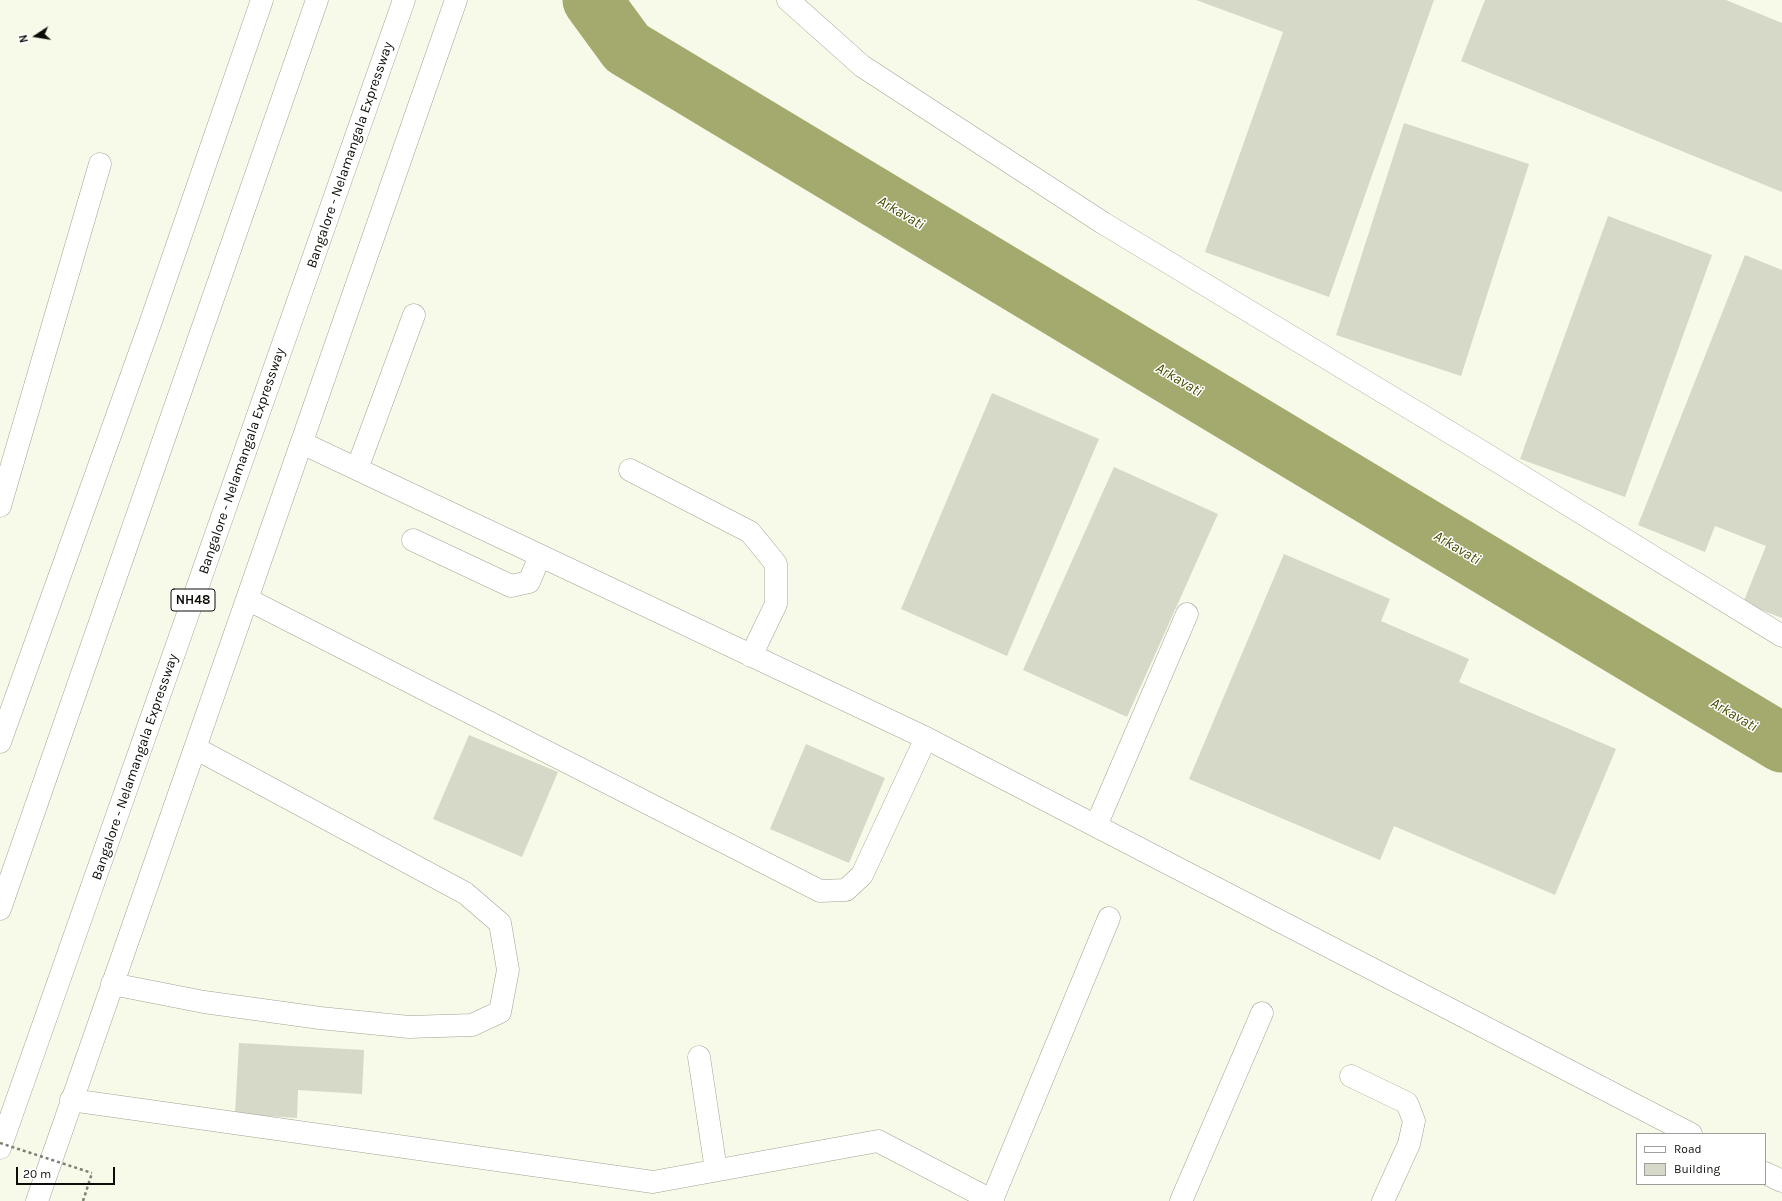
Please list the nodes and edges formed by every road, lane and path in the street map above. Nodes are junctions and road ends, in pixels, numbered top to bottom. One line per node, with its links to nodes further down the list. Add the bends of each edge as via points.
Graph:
1 (317, 0): 22 (main road)
2 (404, 0): 31 (main road, Bangalore - Nelamangala Expressway / NH48)
3 (456, 0): 8 (main road)
4 (788, 0): 16 (main road, via 862,66 1104,223)
5 (260, 6): 19 (main road, via 150,324)
6 (100, 164): 11 (main road)
7 (414, 315): 9 (main road)
8 (302, 444): 9 (main road); 14 (main road)
9 (357, 470): 13 (main road)
10 (630, 470): 17 (main road, via 750,532 776,564 776,604)
11 (0, 506)
12 (413, 540): 13 (main road, via 511,586 529,582)
13 (540, 556): 17 (main road)
14 (247, 599): 18 (main road, via 820,891 846,890 862,875); 20 (main road)
15 (1187, 614): 21 (main road)
16 (1782, 636)
17 (751, 656): 18 (main road)
18 (926, 738): 21 (main road)
19 (0, 742)
20 (195, 748): 24 (main road); 24 (main road, via 465,893 500,923 508,970 500,1012 472,1025 409,1027 204,1002)
21 (1096, 826): 29 (main road)
22 (0, 909)
23 (1109, 918): 38 (main road)
24 (112, 984): 28 (main road)
25 (1262, 1013): 39 (main road)
26 (699, 1057): 32 (main road)
27 (1351, 1076): 40 (main road, via 1407,1103 1414,1121 1408,1144)
28 (71, 1100): 32 (main road, via 653,1182); 36 (main road)
29 (1689, 1133)
30 (0, 1143): 37 (path, bridge, via 92,1173)
31 (0, 1148)
32 (716, 1170): 35 (main road, via 878,1141)
33 (1766, 1173): 34 (main road)
34 (1782, 1181)
35 (969, 1195): 38 (main road)
36 (37, 1201)
37 (83, 1201)
38 (993, 1201)
39 (1181, 1201)
40 (1383, 1201)

